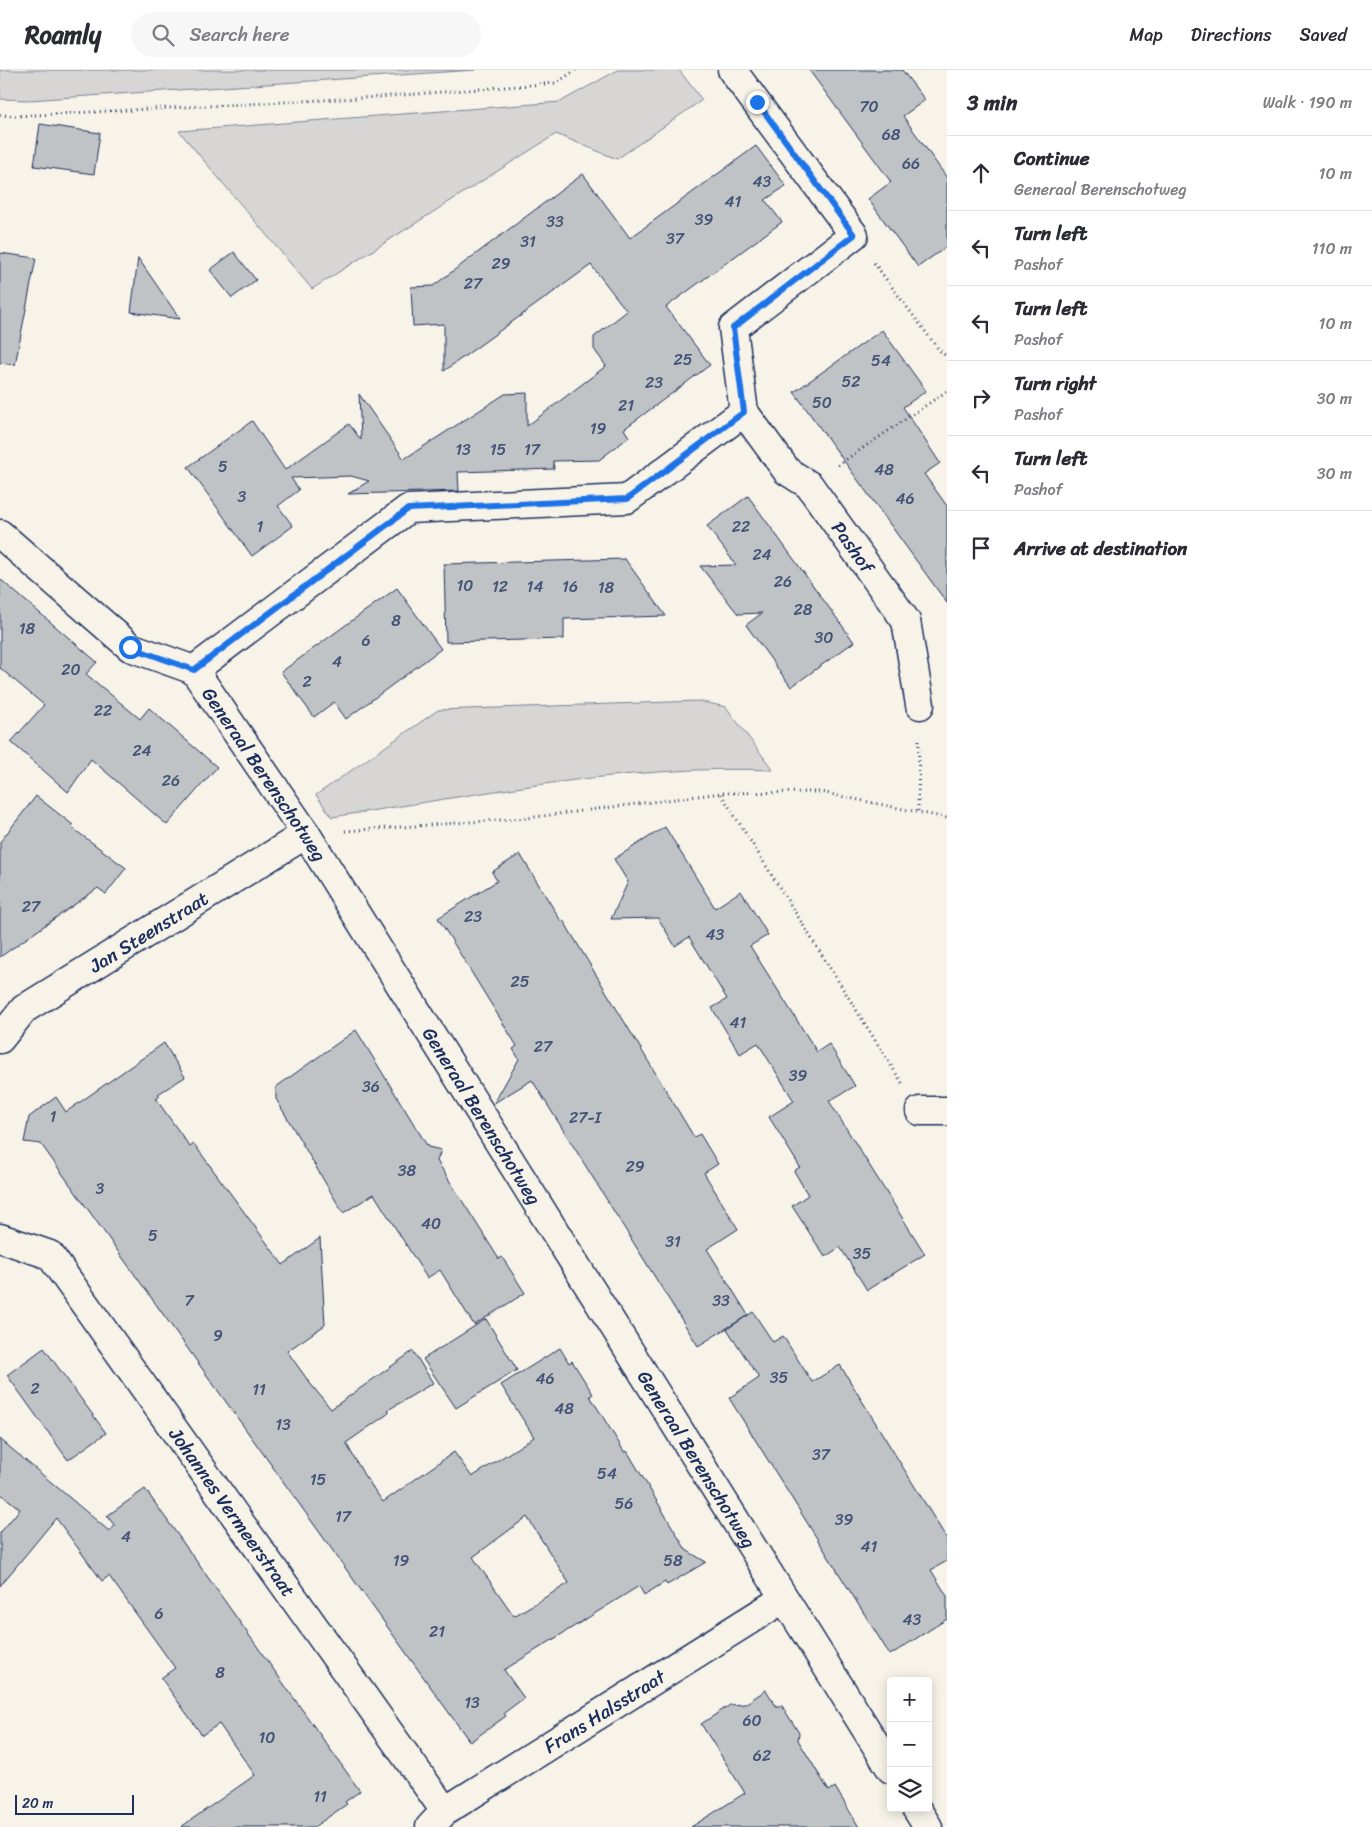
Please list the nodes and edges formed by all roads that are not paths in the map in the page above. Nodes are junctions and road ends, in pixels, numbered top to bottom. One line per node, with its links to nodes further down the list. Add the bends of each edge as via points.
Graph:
1 (732, 70): 2 (street, Pashof, via 854,235 733,328)
2 (744, 412): 4 (street, via 627,499 408,509); 5 (street, Pashof, via 787,471 809,485 906,621)
3 (0, 534): 4 (street, Generaal Berenschotweg, via 130,647)
4 (194, 670): 6 (street, Generaal Berenschotweg)
5 (920, 704)
6 (306, 834): 7 (street, Jan Steenstraat, via 24,1008); 11 (street, Generaal Berenschotweg)
7 (0, 1039)
8 (920, 1111): 9 (street)
9 (947, 1111)
10 (0, 1238): 14 (street, Johannes Vermeerstraat, via 50,1255)
11 (783, 1599): 12 (street, Generaal Berenschotweg); 14 (street, Frans Halsstraat)
12 (890, 1767)
13 (919, 1812): 15 (street)
14 (438, 1819)
15 (928, 1827)

